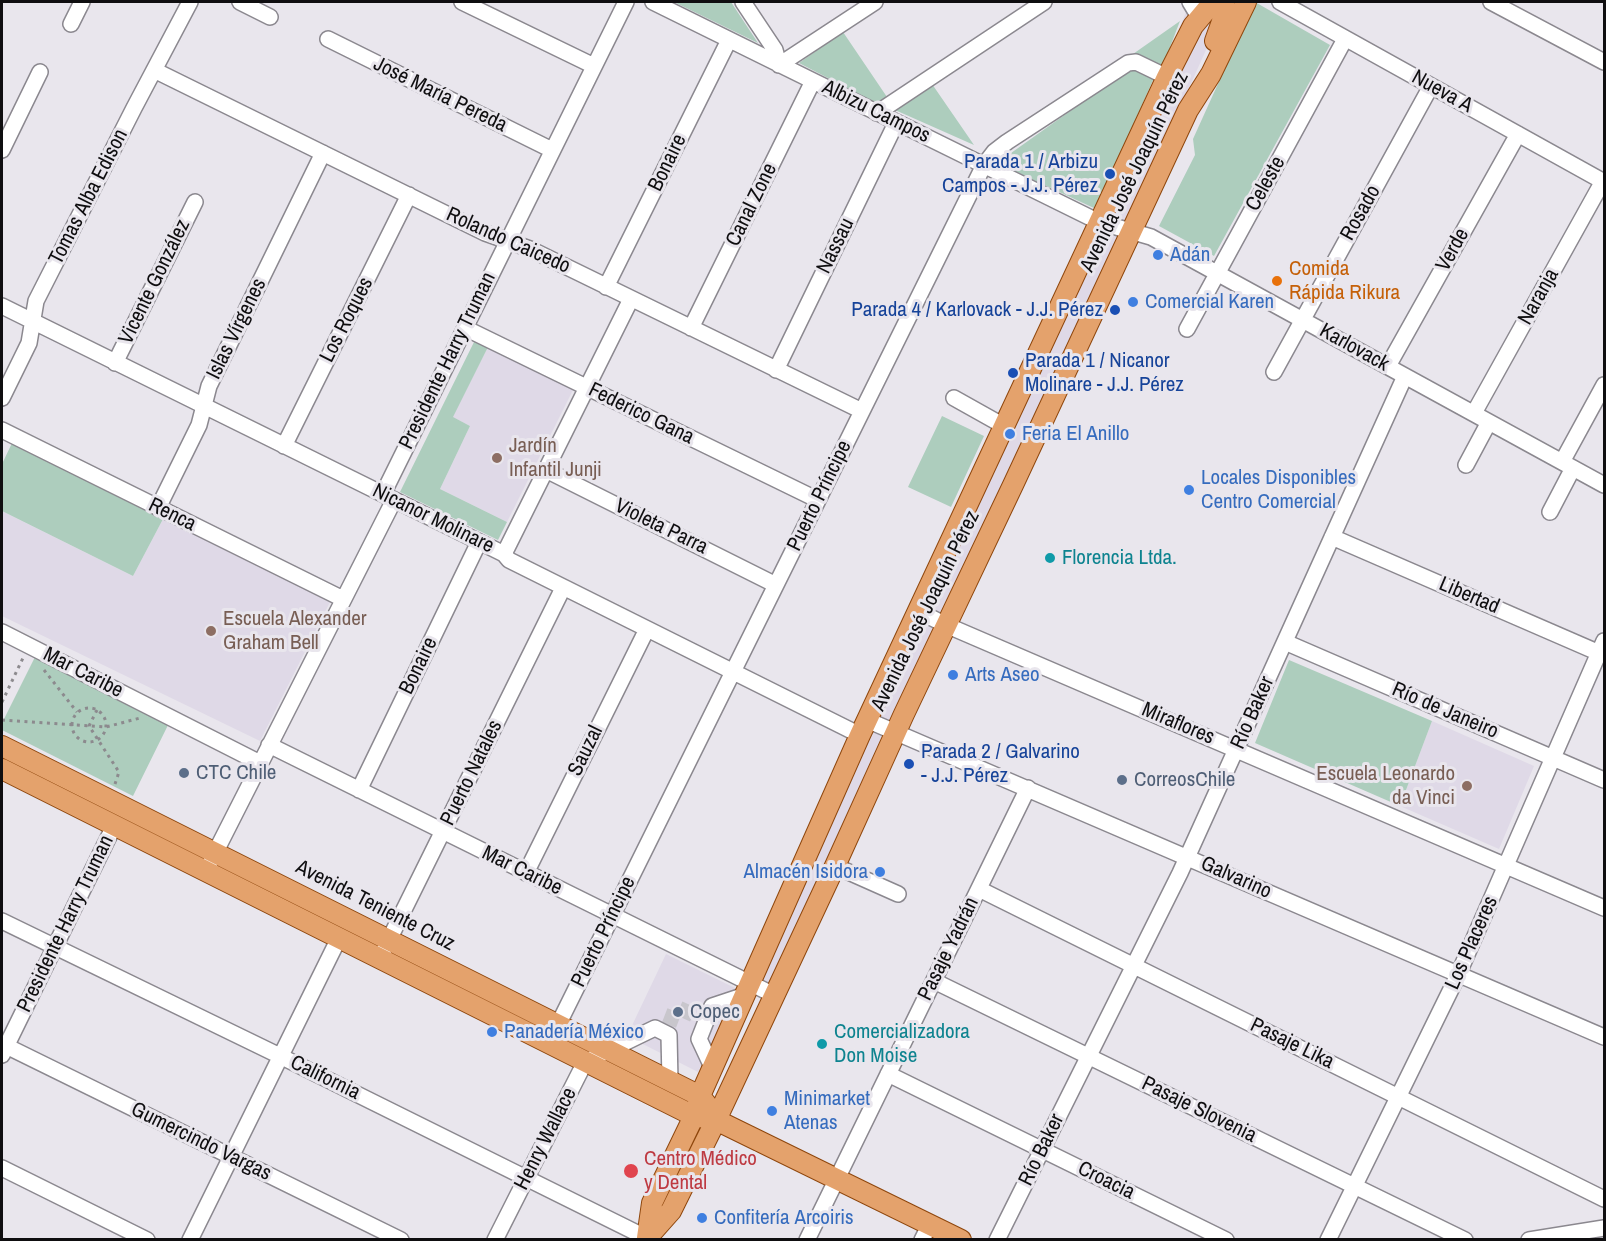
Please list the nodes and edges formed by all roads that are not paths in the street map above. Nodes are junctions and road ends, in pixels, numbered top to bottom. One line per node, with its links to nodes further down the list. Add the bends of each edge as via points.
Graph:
1 (82, 2): 17 (street)
2 (190, 2): 24 (street, Tomas Alba Edison)
3 (240, 2): 16 (street)
4 (462, 2): 23 (street)
5 (626, 2): 23 (street, Presidente Harry Truman)
6 (653, 2): 20 (street, Albizu Campos)
7 (743, 2): 22 (street, via 775,50)
8 (874, 2): 22 (street)
9 (1044, 2): 30 (street)
10 (1213, 2): 15 (main road, Avenida José Joaquín Pérez)
11 (1224, 2): 29 (main road, via 1221,27 1195,86)
12 (1246, 2): 29 (main road, Avenida José Joaquín Pérez)
13 (1280, 2): 19 (street, Nueva A)
14 (1491, 2): 21 (street)
15 (1195, 9): 26 (main road, Avenida José Joaquín Pérez, via 1193,26)
16 (270, 17)
17 (71, 24)
18 (328, 39): 34 (street, José María Pereda)
19 (1345, 39): 28 (street, Nueva A); 43 (street, Celeste)
20 (729, 40): 22 (street, Albizu Campos); 44 (street, Bonaire)
21 (1605, 62)
22 (779, 65): 27 (street, Albizu Campos)
23 (594, 66): 34 (street, Presidente Harry Truman)
24 (154, 70): 35 (street, Rolando Caicedo); 48 (street, Tomas Alba Edison, via 36,301)
25 (40, 72): 33 (street)
26 (1167, 77): 36 (street, Puerto Príncipe, via 1136,62 1128,63 1007,142); 40 (main road, Avenida José Joaquín Pérez)
27 (813, 81): 30 (street, Albizu Campos); 50 (street, Canal Zone)
28 (1431, 86): 32 (street, Nueva A); 47 (street, Rosado)
29 (1191, 105): 41 (main road, Avenida José Joaquín Pérez)
30 (878, 113): 31 (street, Albizu Campos)
31 (896, 123): 36 (street, Albizu Campos); 54 (street, Nassau)
32 (1518, 134): 37 (street, Nueva A); 53 (street, Verde)
33 (2, 150)
34 (552, 150): 42 (street, Presidente Harry Truman)
35 (323, 153): 38 (street, Rolando Caicedo); 61 (street, Islas Vírgenes, via 209,386)
36 (984, 165): 40 (street, Albizu Campos); 62 (street, Puerto Príncipe)
37 (1604, 182): 63 (street, Naranja)
38 (409, 195): 42 (street, Rolando Caicedo); 67 (street, Los Roques)
39 (195, 202): 52 (street, Vicente González)
40 (1099, 222): 41 (street, Karlovack); 65 (main road, Avenida José Joaquín Pérez)
41 (1132, 232): 43 (street, Karlovack, via 1151,237); 72 (main road, Avenida José Joaquín Pérez)
42 (508, 241): 44 (street, Rolando Caicedo); 49 (street, Presidente Harry Truman)
43 (1218, 273): 47 (street, Karlovack); 51 (street, Celeste)
44 (606, 287): 45 (street, Rolando Caicedo)
45 (631, 299): 50 (street, Rolando Caicedo); 58 (street)
46 (2, 306): 48 (street, Nicanor Molinare)
47 (1303, 319): 53 (street, Karlovack); 55 (street, Rosado)
48 (33, 322): 52 (street, Nicanor Molinare); 59 (street, Tomas Alba Edison, via 29,343)
49 (465, 328): 58 (street, Federico Gana); 74 (street, Presidente Harry Truman)
50 (691, 328): 54 (street, Rolando Caicedo)
51 (1187, 329)
52 (116, 363): 61 (street, Nicanor Molinare)
53 (1388, 366): 56 (street, Karlovack)
54 (776, 370): 62 (street, Rolando Caicedo)
55 (1274, 372)
56 (1405, 376): 63 (street, Karlovack); 78 (street, Río Baker)
57 (1605, 385): 69 (street)
58 (587, 387): 70 (street); 75 (street, Federico Gana)
59 (2, 398)
60 (954, 398): 65 (street)
61 (204, 406): 67 (street, Nicanor Molinare); 76 (street, Islas Vírgenes, via 199,425)
62 (862, 411): 75 (street, Puerto Príncipe)
63 (1474, 413): 64 (street, Karlovack)
64 (1489, 422): 68 (street); 69 (street, Karlovack)
65 (1004, 426): 71 (main road, Avenida José Joaquín Pérez)
66 (2, 430): 76 (street, Renca)
67 (284, 446): 74 (street, Nicanor Molinare)
68 (1466, 465)
69 (1568, 465): 73 (street, Karlovack); 77 (street)
70 (546, 470): 80 (street); 81 (street, Violeta Parra)
71 (984, 470): 72 (main road); 84 (main road, Avenida José Joaquín Pérez)
72 (1013, 484): 85 (main road, Avenida José Joaquín Pérez)
73 (1605, 485)
74 (388, 497): 79 (street, Nicanor Molinare); 83 (street, Presidente Harry Truman)
75 (818, 500): 81 (street, Puerto Príncipe)
76 (158, 508): 83 (street, Renca)
77 (1550, 512)
78 (1332, 537): 88 (street, Río Baker); 89 (street, Libertad)
79 (479, 542): 80 (street, Nicanor Molinare); 101 (street, Bonaire)
80 (504, 554): 82 (street, Nicanor Molinare, via 506,559)
81 (776, 585): 90 (street, Puerto Príncipe)
82 (563, 588): 86 (street, Nicanor Molinare); 103 (street, Puerto Natales)
83 (344, 599): 93 (street, Presidente Harry Truman)
84 (918, 611): 85 (street, Miraflores); 91 (main road, Avenida José Joaquín Pérez)
85 (946, 625): 92 (main road, Avenida José Joaquín Pérez); 95 (street, Miraflores)
86 (647, 629): 90 (street, Nicanor Molinare); 109 (street, Sauzal)
87 (2, 632): 97 (street, Mar Caribe)
88 (1285, 642): 95 (street, Río Baker); 96 (street, Río de Janeiro)
89 (1603, 649): 96 (street, Los Placeres)
90 (733, 672): 91 (street, Nicanor Molinare); 113 (street, Puerto Príncipe)
91 (864, 727): 92 (street, Galvarino); 122 (main road, Avenida José Joaquín Pérez)
92 (895, 732): 100 (street, Galvarino); 106 (main road, Avenida José Joaquín Pérez)
93 (269, 745): 97 (street, Presidente Harry Truman); 101 (street, Mar Caribe)
94 (2, 746): 104 (main road, Avenida Teniente Cruz)
95 (1236, 749): 105 (street, Río Baker); 107 (street, Miraflores)
96 (1553, 758): 99 (street, Río de Janeiro); 107 (street, Los Placeres)
97 (261, 763): 104 (street, Presidente Harry Truman)
98 (2, 769): 102 (main road)
99 (1605, 780)
100 (1028, 788): 105 (street, Galvarino); 110 (street, Pasaje Yadrán)
101 (359, 790): 103 (street, Mar Caribe)
102 (114, 825): 108 (main road); 117 (street, Presidente Harry Truman)
103 (443, 831): 109 (street, Mar Caribe); 116 (street, Puerto Natales)
104 (215, 853): 108 (street, Presidente Harry Truman); 116 (main road, Avenida Teniente Cruz)
105 (1187, 857): 119 (street, Río Baker); 120 (street, Galvarino)
106 (835, 866): 111 (street); 123 (main road, Avenida José Joaquín Pérez)
107 (1506, 866): 112 (street, Miraflores); 120 (street, Los Placeres)
108 (206, 872): 115 (main road)
109 (526, 873): 113 (street, Mar Caribe)
110 (979, 889): 119 (street, Pasaje Lika); 121 (street, Pasaje Yadrán)
111 (898, 894)
112 (1605, 908)
113 (612, 915): 122 (street, Mar Caribe); 124 (street, Puerto Príncipe)
114 (2, 921): 117 (street, California)
115 (339, 938): 118 (main road); 128 (street)
116 (389, 940): 118 (street, Puerto Natales); 124 (main road, Avenida Teniente Cruz)
117 (54, 947): 126 (street, Presidente Harry Truman); 128 (street, California)
118 (380, 959): 130 (main road)
119 (1133, 965): 129 (street, Río Baker); 135 (street, Pasaje Lika)
120 (1458, 975): 125 (street, Galvarino); 135 (street, Los Placeres)
121 (934, 981): 129 (street, Pasaje Slovenia); 132 (street, Pasaje Yadrán)
122 (748, 989): 123 (street, Mar Caribe); 131 (main road, Avenida José Joaquín Pérez); 131 (street, via 712,1006 704,1019 699,1039)
123 (774, 995): 137 (main road, Avenida José Joaquín Pérez)
124 (558, 1025): 127 (main road, Avenida Teniente Cruz)
125 (1605, 1037)
126 (3, 1048): 139 (street, Gumercindo Vargas)
127 (609, 1050): 130 (street, Henry Wallace); 133 (main road, Avenida Teniente Cruz); 133 (street, Henry Wallace, via 656,1028 667,1029)
128 (280, 1056): 139 (street); 141 (street, California)
129 (1088, 1056): 138 (street, Río Baker); 143 (street, Pasaje Slovenia)
130 (585, 1062): 136 (main road); 141 (street, Henry Wallace)
131 (712, 1069): 134 (main road, Avenida José Joaquín Pérez)
132 (888, 1074): 138 (street, Croacia); 142 (street, Pasaje Yadrán)
133 (670, 1080): 134 (main road, Avenida Teniente Cruz)
134 (700, 1096): 136 (main road, Avenida José Joaquín Pérez); 137 (main road, Avenida Teniente Cruz)
135 (1398, 1096): 143 (street, Los Placeres); 144 (street, Pasaje Lika)
136 (694, 1116): 137 (main road); 151 (main road, Avenida José Joaquín Pérez, via 652,1203)
137 (716, 1120): 142 (main road); 151 (main road, Avenida José Joaquín Pérez, via 671,1210)
138 (1042, 1150): 154 (street, Río Baker); 155 (street, Croacia)
139 (231, 1156): 148 (street); 149 (street, Gumercindo Vargas)
140 (2, 1168): 147 (street)
141 (526, 1179): 150 (street, Henry Wallace); 151 (street, California)
142 (837, 1179): 146 (main road); 152 (street, Pasaje Yadrán)
143 (1354, 1186): 156 (street, Los Placeres); 157 (street, Pasaje Slovenia)
144 (1605, 1199)
145 (1605, 1228): 158 (street)
146 (926, 1232): 153 (main road)
147 (147, 1239)
148 (190, 1239)
149 (401, 1239)
150 (495, 1239)
151 (646, 1239)
152 (807, 1239)
153 (961, 1239)
154 (997, 1239)
155 (1226, 1239)
156 (1328, 1239)
157 (1465, 1239)
158 (1529, 1239)

